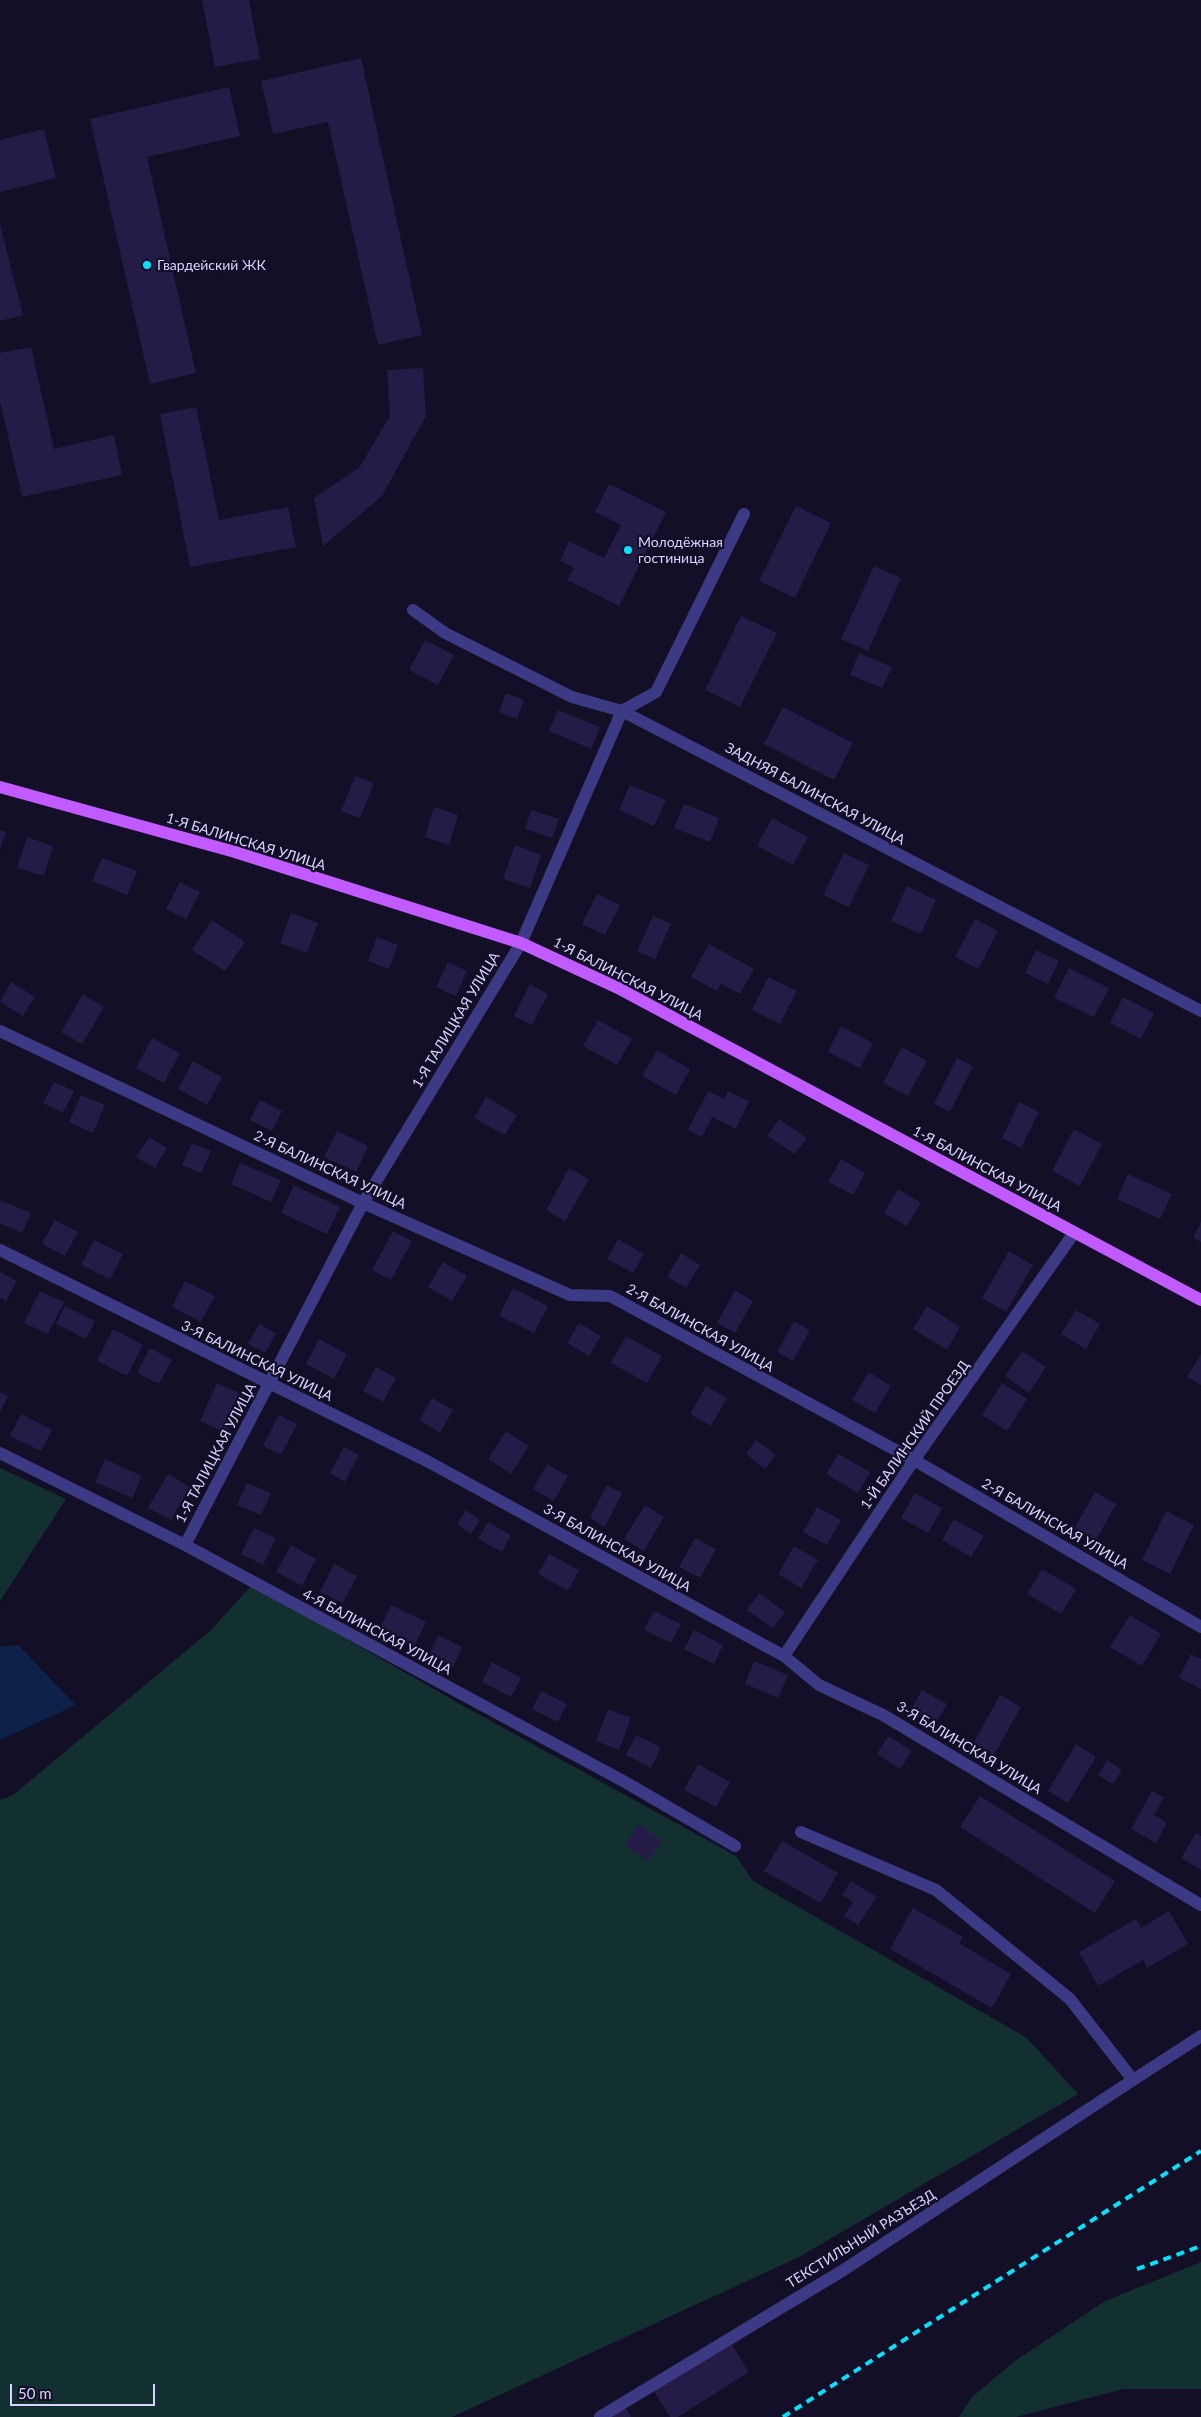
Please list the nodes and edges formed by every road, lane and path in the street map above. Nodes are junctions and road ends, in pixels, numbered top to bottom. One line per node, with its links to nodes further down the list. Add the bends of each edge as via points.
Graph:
1 (744, 514): 3 (street, via 656,692)
2 (413, 610): 3 (street, ЗАДНЯЯ БАЛИНСКАЯ УЛИЦА, via 446,633 572,697)
3 (622, 711): 5 (street, 1-Я ТАЛИЦКАЯ УЛИЦА); 6 (street, ЗАДНЯЯ БАЛИНСКАЯ УЛИЦА)
4 (0, 787): 5 (main road, 1-Я БАЛИНСКАЯ УЛИЦА, via 235,852)
5 (521, 942): 8 (street, 1-Я ТАЛИЦКАЯ УЛИЦА); 9 (main road, 1-Я БАЛИНСКАЯ УЛИЦА, via 618,988)
6 (1201, 1011)
7 (0, 1031): 8 (street, 2-Я БАЛИНСКАЯ УЛИЦА)
8 (363, 1203): 12 (street, 1-Я ТАЛИЦКАЯ УЛИЦА); 14 (street, 2-Я БАЛИНСКАЯ УЛИЦА, via 570,1295 610,1296)
9 (1074, 1233): 11 (main road, 1-Я БАЛИНСКАЯ УЛИЦА); 14 (street, 1-Й БАЛИНСКИЙ ПРОЕЗД)
10 (0, 1250): 12 (street, 3-Я БАЛИНСКАЯ УЛИЦА)
11 (1201, 1300)
12 (270, 1383): 15 (street, 1-Я ТАЛИЦКАЯ УЛИЦА); 17 (street, 3-Я БАЛИНСКАЯ УЛИЦА, via 427,1461)
13 (0, 1453): 15 (street, 4-Я БАЛИНСКАЯ УЛИЦА)
14 (914, 1460): 16 (street, 2-Я БАЛИНСКАЯ УЛИЦА); 17 (street, 1-Й БАЛИНСКИЙ ПРОЕЗД)
15 (185, 1545): 19 (street, 4-Я БАЛИНСКАЯ УЛИЦА, via 624,1782)
16 (1201, 1627)
17 (784, 1656): 20 (street, 3-Я БАЛИНСКАЯ УЛИЦА, via 820,1685 883,1715)
18 (801, 1832): 22 (street, via 936,1890 1070,1999)
19 (735, 1846)
20 (1201, 1905)
21 (1201, 2036): 22 (street, ТЕКСТИЛЬНЫЙ РАЗЪЕЗД)
22 (1133, 2080): 23 (street, ТЕКСТИЛЬНЫЙ РАЗЪЕЗД, via 842,2271)
23 (600, 2417)

